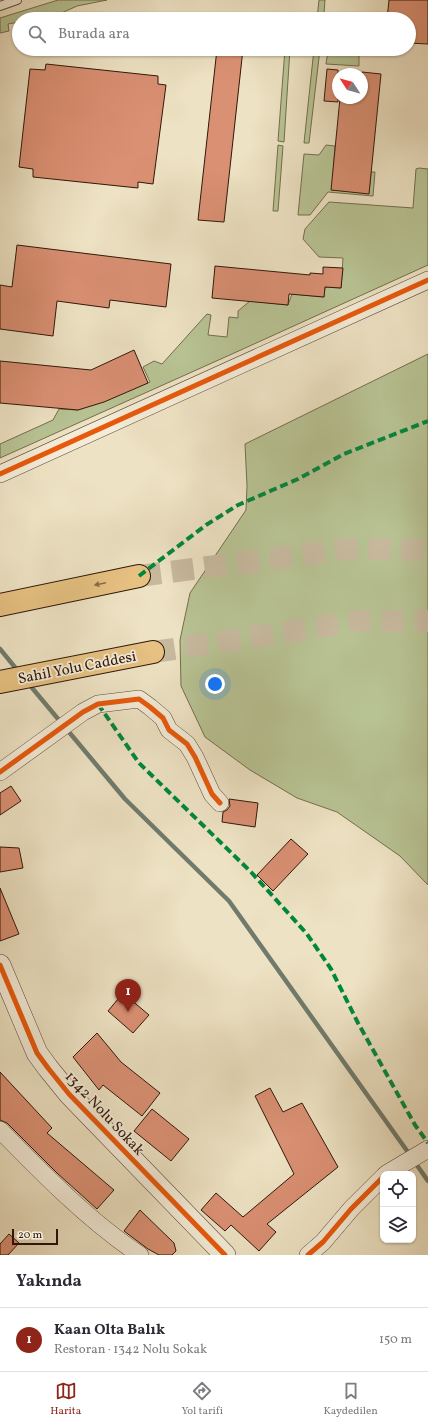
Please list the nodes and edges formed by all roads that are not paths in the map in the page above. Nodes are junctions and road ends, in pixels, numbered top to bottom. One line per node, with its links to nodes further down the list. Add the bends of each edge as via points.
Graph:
1 (17, 0): 2 (lane)
2 (0, 6)
3 (428, 280): 4 (street)
4 (0, 474)
5 (139, 576): 6 (highway, one-way to 6)
6 (5, 604)
7 (154, 652): 8 (highway, Sahil Yolu Caddesi)
8 (0, 682)
9 (0, 772): 10 (street, via 98,704 139,699 163,718 169,730 187,744 212,794)
10 (220, 803)
11 (0, 965): 17 (street, 1342 Nolu Sokak, via 37,1053 48,1068 69,1094)
12 (0, 1130): 16 (street, via 40,1171 117,1240)
13 (428, 1149): 14 (street)
14 (392, 1171)
15 (380, 1182): 18 (street)
16 (140, 1255)
17 (225, 1255)
18 (308, 1255)

